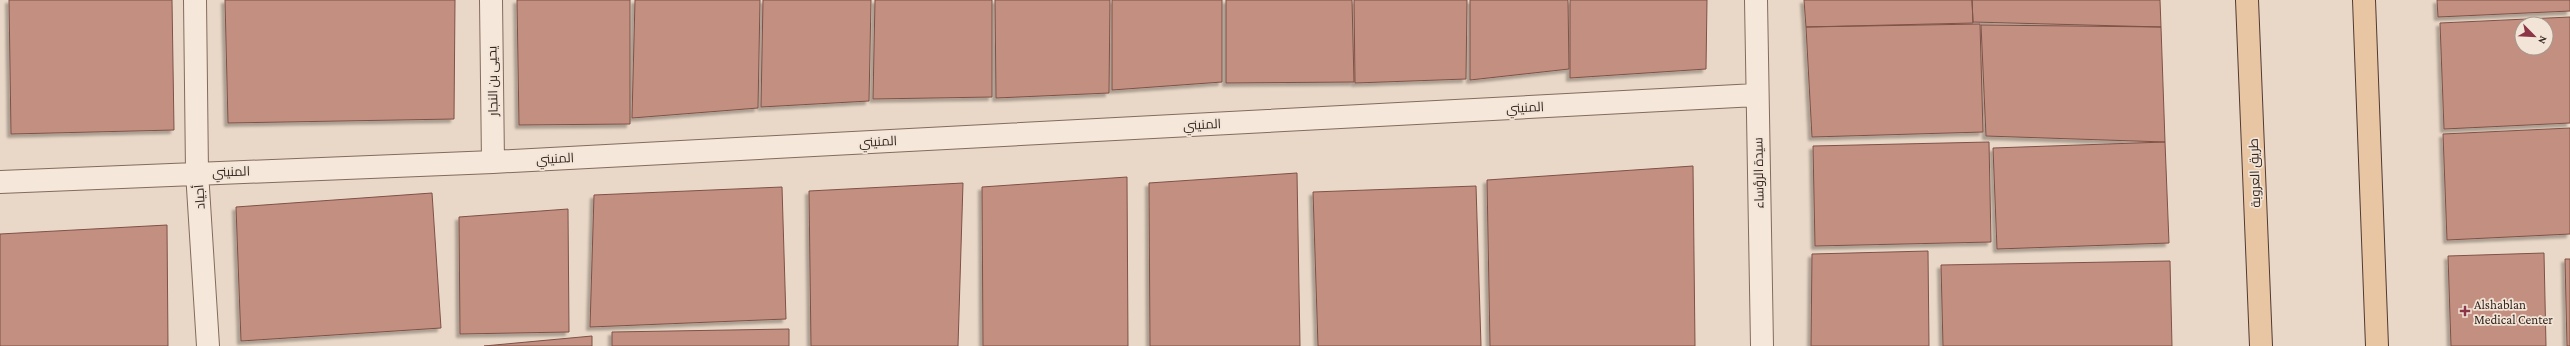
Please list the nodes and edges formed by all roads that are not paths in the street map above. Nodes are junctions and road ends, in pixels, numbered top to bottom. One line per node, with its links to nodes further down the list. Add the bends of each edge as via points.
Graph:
1 (195, 0): 8 (street, أجياد)
2 (490, 0): 7 (street, يحيى بن النجار)
3 (1756, 0): 6 (street, سيدة الرؤساء)
4 (2246, 0): 12 (main road, طريق العروبة)
5 (2364, 0): 13 (main road)
6 (1756, 95): 7 (street, المنيني); 11 (street, سيدة الرؤساء)
7 (493, 162): 8 (street, المنيني)
8 (197, 172): 9 (street, المنيني); 10 (street, أجياد)
9 (0, 182)
10 (208, 346)
11 (1762, 346)
12 (2261, 346)
13 (2377, 346)

